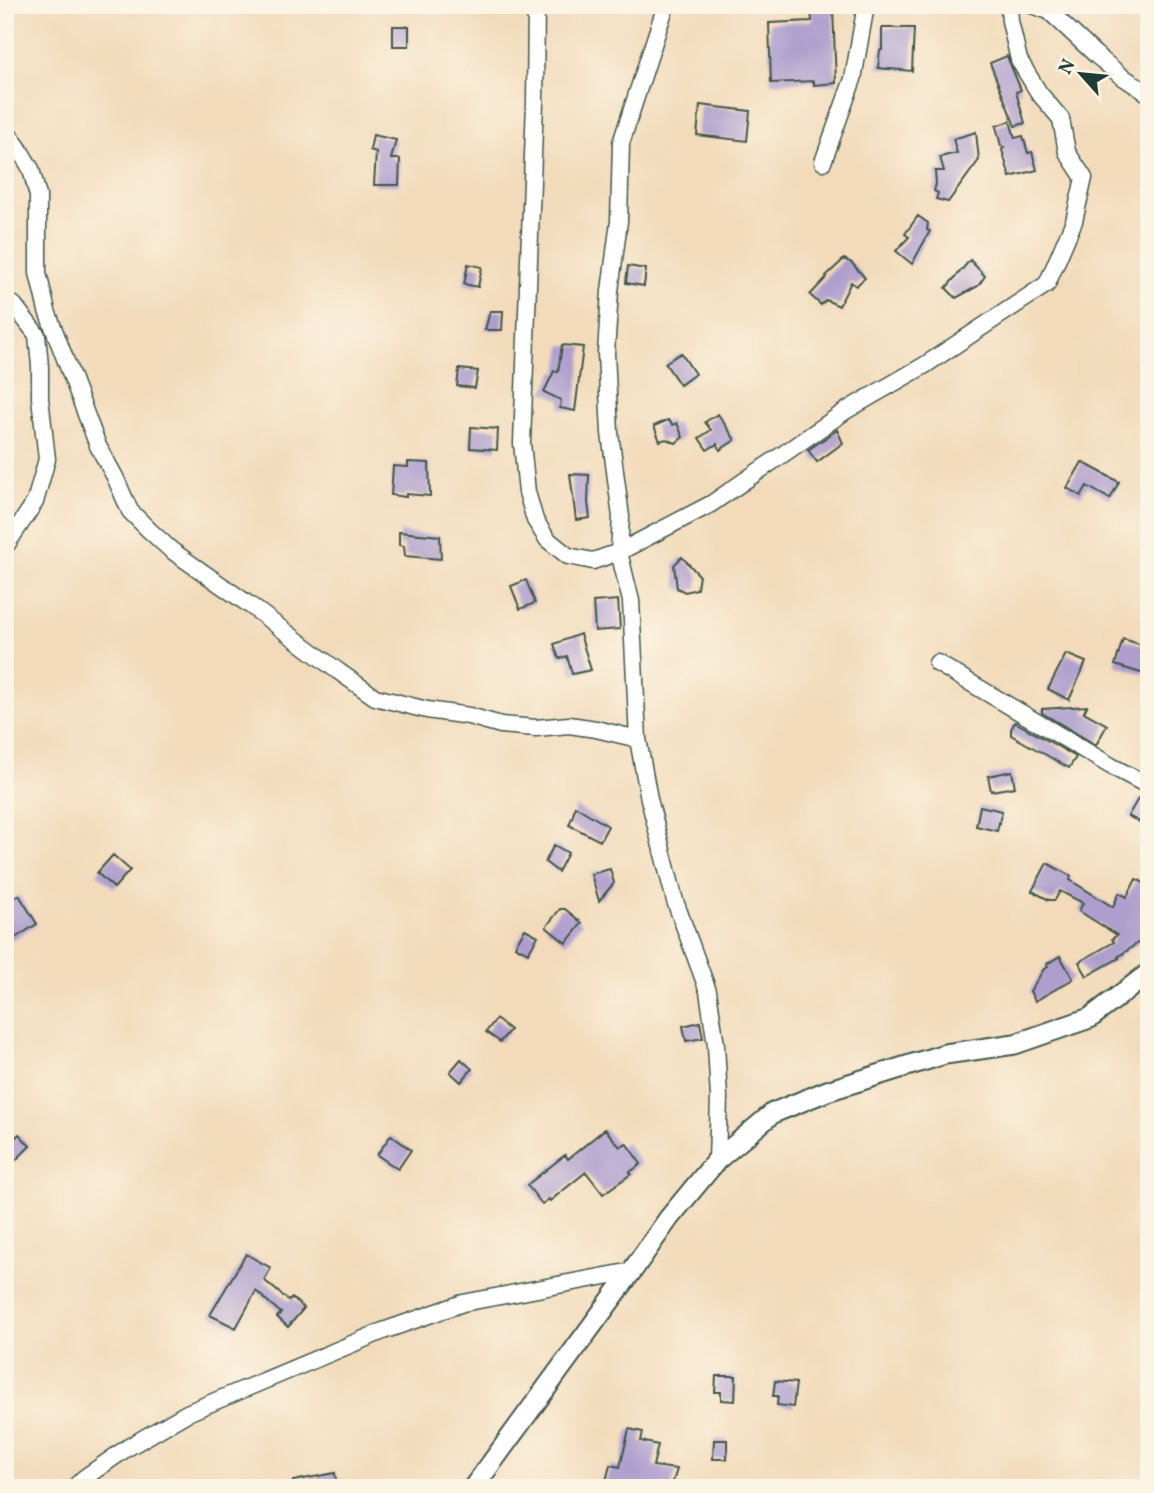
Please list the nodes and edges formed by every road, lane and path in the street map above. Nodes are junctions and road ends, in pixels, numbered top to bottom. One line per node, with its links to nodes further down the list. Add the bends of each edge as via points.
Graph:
1 (536, 5): 12 (street, via 522,443 527,492 535,520 547,539 568,556 593,561)
2 (666, 5): 12 (street, via 621,143 619,221 606,353)
3 (866, 5): 8 (street, via 853,79)
4 (1009, 5): 12 (street, via 1019,60 1060,119 1067,152 1084,178 1074,221 1047,284 925,365 847,410 711,504)
5 (1032, 5): 6 (street, via 1049,11 1120,75)
6 (1149, 94)
7 (5, 130): 9 (street, via 31,169 38,196 38,273)
8 (823, 162)
9 (43, 295): 10 (street); 14 (street, via 98,446 130,511 171,550 375,697 501,725 536,728 569,724)
10 (10, 306): 11 (street, via 37,335 47,459 35,502)
11 (5, 547)
12 (620, 552): 14 (street, via 631,601)
13 (937, 663): 15 (street)
14 (638, 739): 17 (street, via 674,901 708,991 719,1098)
15 (1149, 786)
16 (1149, 973): 17 (street, via 1090,1018 1015,1044 945,1055 827,1090 773,1113)
17 (717, 1160): 18 (street, via 668,1218)
18 (632, 1271): 19 (street, via 463,1303 383,1331 187,1413 127,1448); 20 (street)
19 (74, 1488)
20 (473, 1488)

